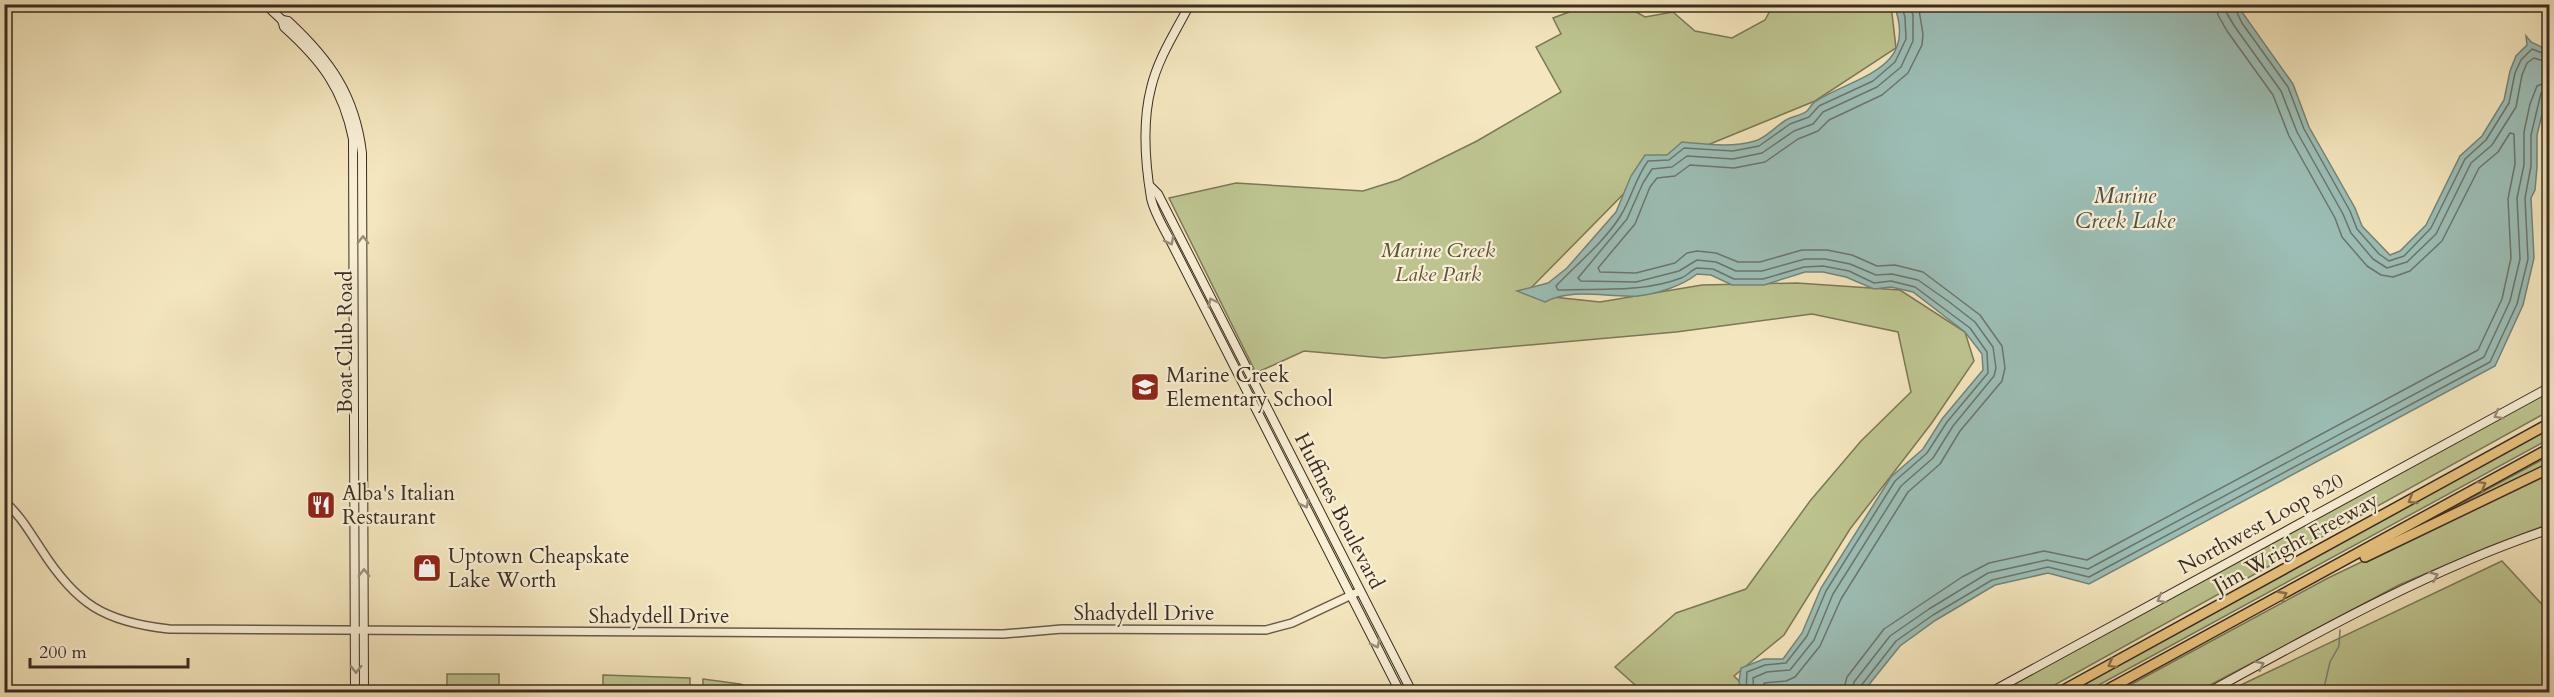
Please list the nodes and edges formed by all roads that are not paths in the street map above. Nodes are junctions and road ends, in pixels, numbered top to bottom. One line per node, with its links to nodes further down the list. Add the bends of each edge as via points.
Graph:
1 (265, 4): 3 (main road, Boat Club Road)
2 (1190, 4): 13 (main road, Huffines Boulevard, via 1151,87 1145,126 1151,187 1158,194)
3 (282, 20): 6 (main road, Boat Club Road, via 336,86 353,139); 10 (main road, Boat Club Road, one-way to 3, via 360,138 348,97 328,63 301,33)
4 (2550, 387): 19 (main road, Northwest Loop 820, one-way to 19)
5 (2549, 423): 20 (highway, Jim Wright Freeway, one-way to 20)
6 (355, 436): 10 (main road, via 359,441 360,516); 14 (main road, Boat Club Road)
7 (2550, 448): 12 (highway, Jim Wright Freeway, one-way to 7)
8 (2550, 468): 12 (highway, via 2371,554)
9 (4, 501): 14 (street, Shadydell Drive, via 23,520 64,582 82,600 113,618 135,625 169,628)
10 (364, 524): 14 (main road, Boat Club Road, one-way to 10)
11 (2550, 529): 22 (main road, one-way to 11, via 2374,603)
12 (2340, 565): 21 (highway, Jim Wright Freeway, one-way to 12)
13 (1356, 593): 14 (street, Shadydell Drive, via 1292,623 1254,630 1062,629 1003,634); 17 (main road, Huffines Boulevard, one-way to 17); 18 (main road, Huffines Boulevard)
14 (360, 631): 15 (main road, Boat Club Road, one-way to 15); 16 (main road, Boat Club Road)
15 (355, 693)
16 (364, 693)
17 (1400, 693)
18 (1412, 693)
19 (1991, 693)
20 (2060, 693)
21 (2103, 693)
22 (2208, 693)

